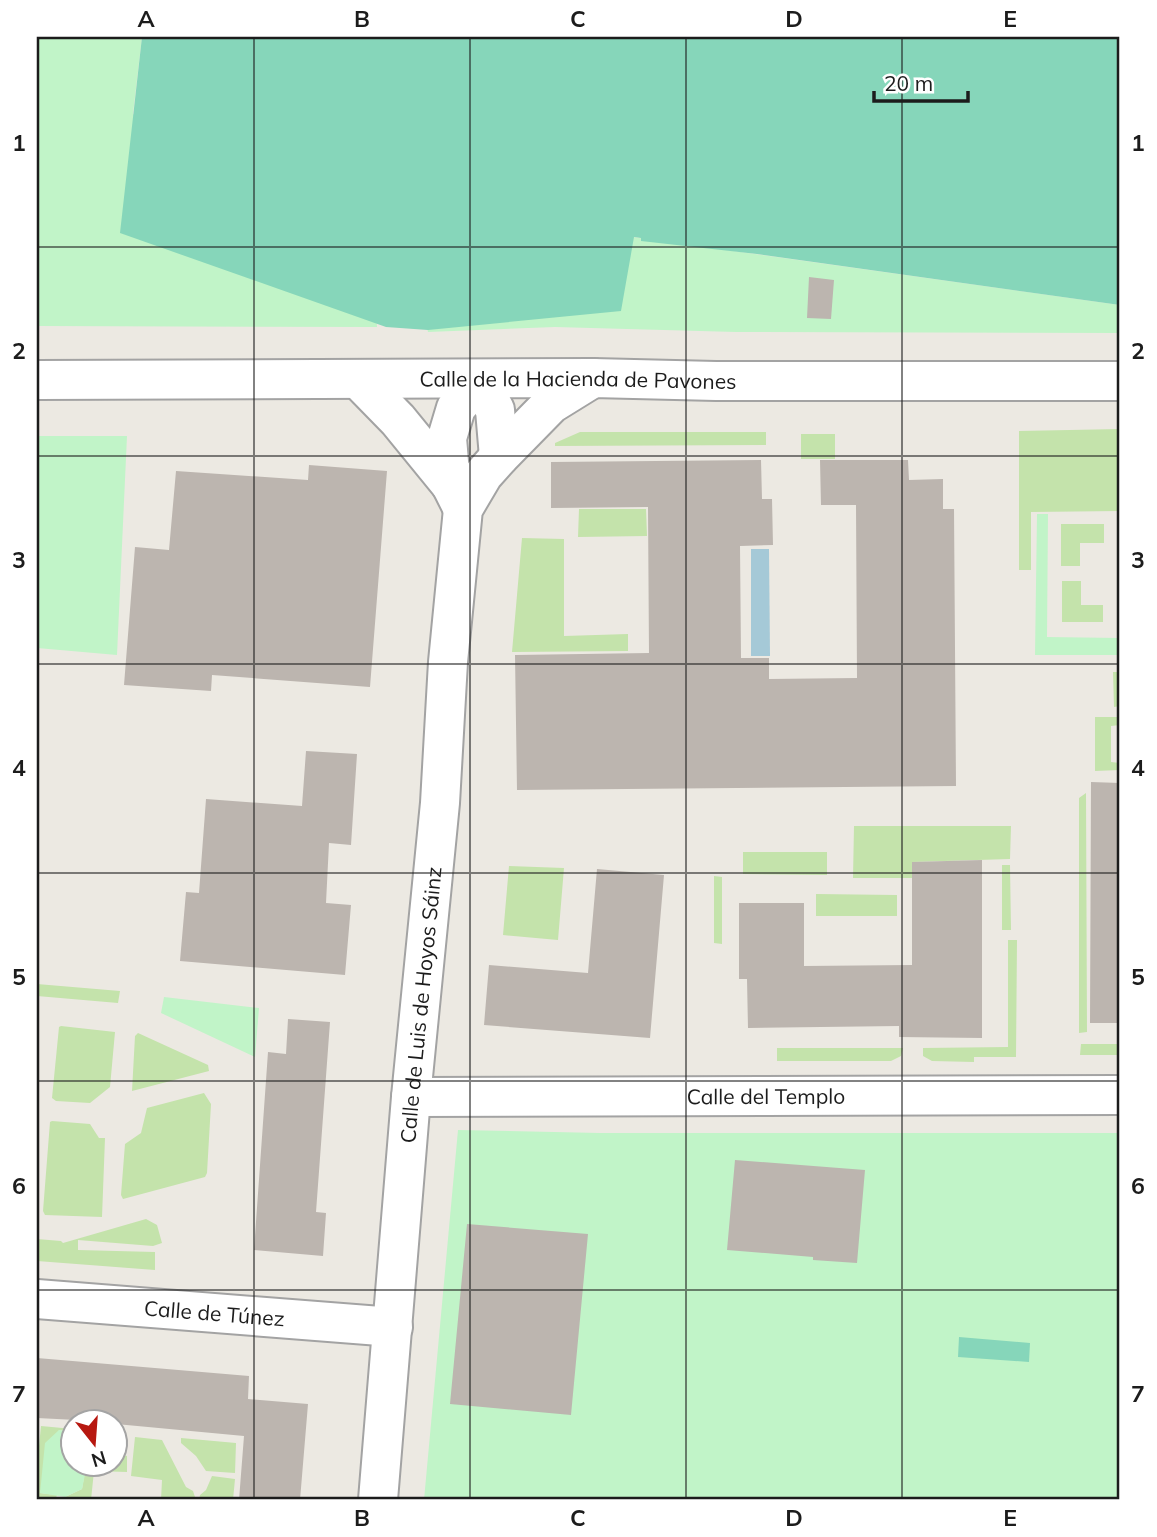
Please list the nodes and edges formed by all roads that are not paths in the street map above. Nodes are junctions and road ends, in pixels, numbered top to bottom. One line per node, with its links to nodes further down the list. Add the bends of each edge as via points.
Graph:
1 (593, 378): 4 (street, Calle de la Hacienda de Pavones); 5 (street, Calle de la Hacienda de Pavones); 6 (street, Calle de Luis de Hoyos Sáinz, via 551,404)
2 (358, 379): 3 (street, Calle de la Hacienda de Pavones); 4 (street, Calle de la Hacienda de Pavones); 7 (street, via 398,420)
3 (37, 380)
4 (479, 380): 6 (street, via 495,410); 7 (street, Calle de Luis de Hoyos Sáinz, via 456,408 447,438)
5 (1120, 382)
6 (499, 457): 7 (street, Calle de Luis de Hoyos Sáinz)
7 (457, 497): 9 (street, Calle de Luis de Hoyos Sáinz, via 440,803)
8 (1120, 1095): 9 (street, Calle del Templo)
9 (411, 1097): 11 (street, Calle de Luis de Hoyos Sáinz)
10 (37, 1299): 11 (street, Calle de Túnez)
11 (393, 1326): 12 (street, Calle de Luis de Hoyos Sáinz)
12 (378, 1500)

